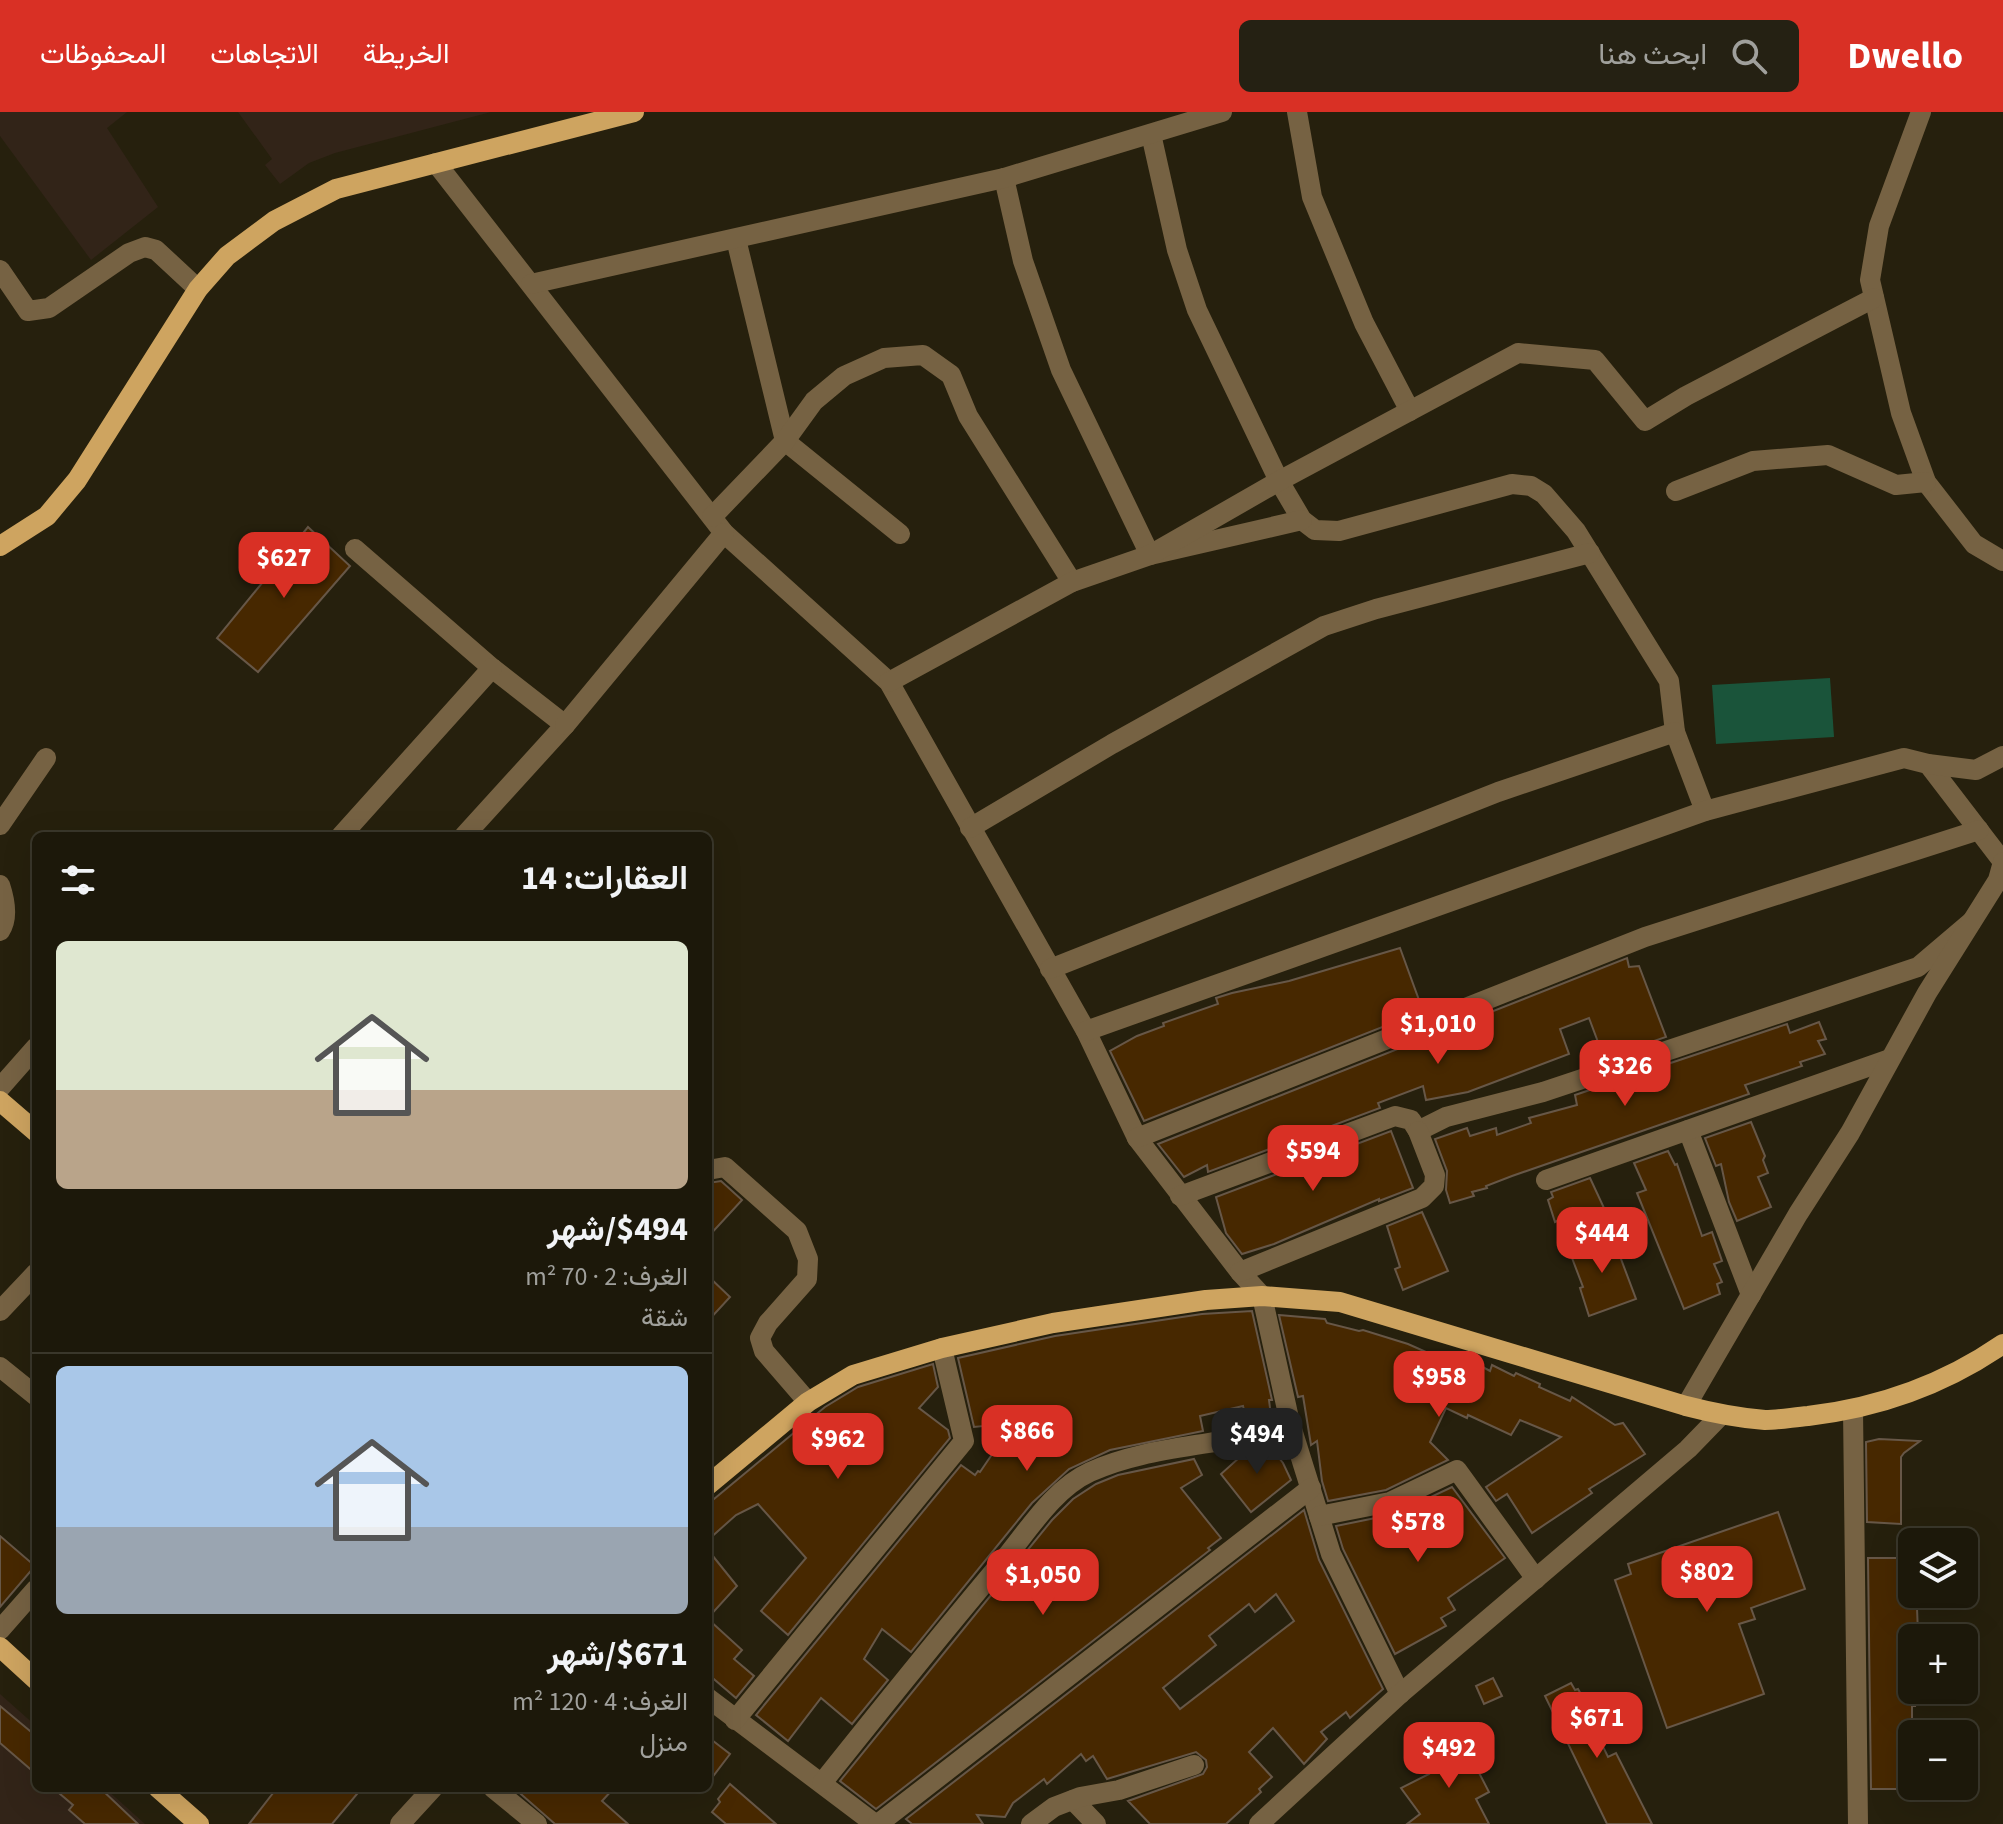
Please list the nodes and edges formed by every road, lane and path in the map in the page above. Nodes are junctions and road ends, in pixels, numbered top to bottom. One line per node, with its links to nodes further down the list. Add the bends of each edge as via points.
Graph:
1 (634, 112): 6 (main road)
2 (1222, 112): 5 (street)
3 (1297, 112): 13 (street, via 1312,197 1364,323)
4 (1921, 112): 12 (street, via 1879,226 1870,280)
5 (1151, 134): 7 (street); 15 (street, via 1177,250 1197,310)
6 (436, 163): 10 (street); 11 (main road, via 336,189 274,221 227,256)
7 (1004, 178): 8 (street); 24 (street, via 1023,261 1061,370)
8 (736, 239): 10 (street); 14 (street)
9 (0, 270): 11 (street, via 28,311 49,308 145,247 156,250)
10 (531, 284): 19 (street)
11 (198, 289): 21 (main road, via 77,480 47,516)
12 (1874, 298): 13 (street, via 1645,421 1595,360 1518,353); 16 (street, via 1901,413)
13 (1410, 411): 15 (street)
14 (785, 441): 19 (street); 20 (street); 26 (street, via 814,401 844,376 884,358 923,355 951,375 968,416)
15 (1279, 481): 18 (street); 24 (street)
16 (1926, 482): 17 (street, via 1896,485 1828,455 1753,461); 25 (street, via 1974,544)
17 (1676, 491)
18 (1302, 520): 23 (street, via 1315,530 1339,531 1512,484 1531,486 1568,521); 24 (street)
19 (718, 525): 28 (street); 29 (street)
20 (900, 534)
21 (0, 546)
22 (355, 549): 27 (street)
23 (1590, 553): 30 (street, via 1669,681); 36 (street, via 1324,626)
24 (1150, 555): 26 (street)
25 (2003, 561)
26 (1072, 582): 28 (street)
27 (492, 668): 29 (street); 38 (street)
28 (889, 682): 36 (street)
29 (565, 725): 39 (street)
30 (1675, 732): 34 (street); 44 (street, via 1498,792)
31 (2003, 756): 33 (street, via 1976,770)
32 (46, 758): 35 (street)
33 (1928, 764): 34 (street, via 1904,758); 37 (street)
34 (1705, 811): 45 (street)
35 (0, 825)
36 (970, 828): 44 (street)
37 (1979, 830): 40 (street); 53 (street, via 1645,937)
38 (345, 832)
39 (468, 832)
40 (2003, 862): 42 (street, via 1998,880)
41 (0, 885): 43 (street, via 5,924)
42 (1971, 922): 47 (street); 52 (street, via 1918,967 1543,1092 1446,1117)
43 (0, 931)
44 (1050, 969): 45 (street)
45 (1086, 1031): 53 (street)
46 (32, 1052): 48 (street)
47 (1890, 1059): 51 (street); 59 (street)
48 (0, 1088)
49 (0, 1101): 50 (main road)
50 (32, 1129)
51 (1688, 1130): 55 (street); 59 (street)
52 (1418, 1131): 56 (street, via 1411,1120 1395,1116); 57 (street, via 1435,1175 1434,1186 1422,1198)
53 (1137, 1138): 56 (street)
54 (712, 1169): 66 (street, via 725,1167 797,1231 808,1259 807,1279 760,1338 764,1351)
55 (1546, 1180)
56 (1180, 1196): 57 (street)
57 (1240, 1272): 60 (street)
58 (32, 1277): 61 (street)
59 (1751, 1295): 67 (street)
60 (1262, 1296): 63 (main road, via 1053,1323); 67 (main road, via 1340,1302); 70 (street)
61 (0, 1311)
62 (2003, 1344): 68 (main road, via 1911,1393)
63 (942, 1348): 66 (main road, via 853,1375); 81 (street, via 964,1441)
64 (0, 1367): 65 (street)
65 (32, 1393)
66 (808, 1402): 71 (main road)
67 (1686, 1406): 69 (main road)
68 (1853, 1410): 69 (main road, via 1769,1420); 95 (street)
69 (1721, 1415): 74 (street)
70 (1290, 1423): 72 (street); 83 (street, via 1252,1437 1198,1443 1110,1465 1070,1482)
71 (712, 1482)
72 (1311, 1488): 73 (street); 91 (street)
73 (1319, 1516): 74 (street, via 1390,1502 1457,1470); 79 (street, via 1331,1554)
74 (1536, 1579): 79 (street)
75 (32, 1594): 76 (street)
76 (0, 1630)
77 (0, 1647): 78 (main road)
78 (32, 1676)
79 (1400, 1694): 94 (street)
80 (712, 1701): 81 (street)
81 (735, 1720): 83 (street)
82 (1194, 1765): 87 (street)
83 (822, 1783): 91 (street)
84 (163, 1792): 88 (main road)
85 (429, 1792): 89 (street)
86 (498, 1792): 90 (street)
87 (1073, 1800): 92 (street); 93 (street)
88 (199, 1824)
89 (400, 1824)
90 (537, 1824)
91 (877, 1824)
92 (1031, 1824)
93 (1096, 1824)
94 (1259, 1824)
95 (1858, 1824)

